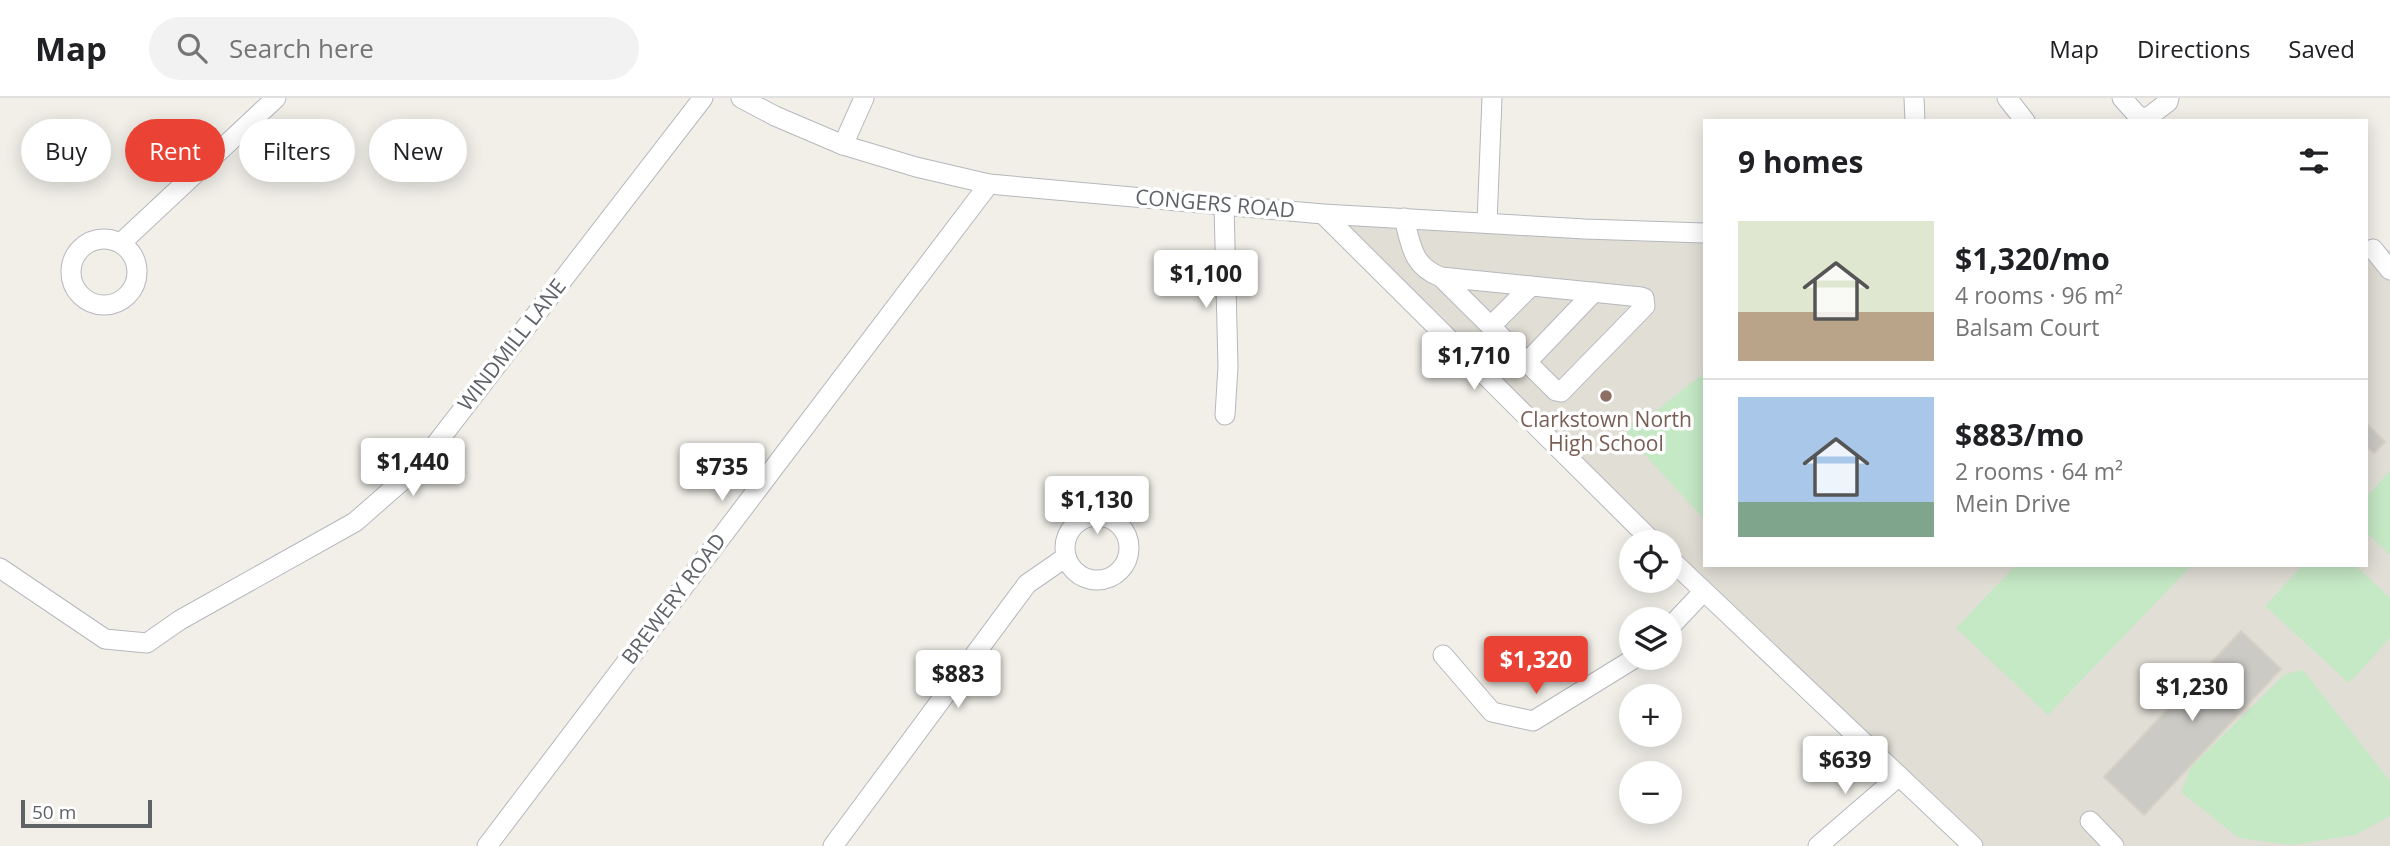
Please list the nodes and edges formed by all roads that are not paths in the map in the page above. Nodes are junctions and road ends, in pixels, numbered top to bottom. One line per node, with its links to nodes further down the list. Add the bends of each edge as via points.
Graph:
1 (276, 98): 19 (street)
2 (702, 98): 30 (street, WINDMILL LANE, via 419,466 355,522 147,643 105,639)
3 (741, 98): 12 (street, CONGERS ROAD)
4 (864, 98): 12 (street)
5 (1492, 98): 17 (street)
6 (1914, 98): 10 (street)
7 (2007, 98): 11 (street)
8 (2122, 98): 9 (street, via 2138,116 2147,118)
9 (2169, 98)
10 (1915, 119)
11 (2023, 119)
12 (843, 145): 13 (street, CONGERS ROAD)
13 (989, 184): 14 (street, CONGERS ROAD); 38 (street, BREWERY ROAD)
14 (1224, 205): 15 (street, CONGERS ROAD); 27 (street)
15 (1323, 214): 16 (street, CONGERS ROAD); 28 (street)
16 (1404, 218): 17 (street, CONGERS ROAD); 22 (street, via 1413,256 1429,273)
17 (1487, 223): 18 (street, CONGERS ROAD)
18 (1703, 233)
19 (121, 243)
20 (2376, 249): 21 (street)
21 (2390, 270)
22 (1441, 277): 23 (street); 25 (street)
23 (1531, 286): 24 (street); 25 (street)
24 (1594, 292): 26 (street); 26 (street, via 1641,297 1645,306 1561,392)
25 (1491, 326): 26 (street)
26 (1527, 362)
27 (1225, 415)
28 (1641, 530)
29 (1066, 557): 39 (street, via 1027,584)
30 (0, 568)
31 (1682, 571): 32 (street)
32 (1703, 592): 33 (street); 36 (street)
33 (1682, 614)
34 (1443, 655): 35 (street, via 1492,712 1533,721)
35 (1619, 668)
36 (1899, 776): 40 (street); 41 (street)
37 (2090, 821): 42 (street)
38 (487, 846)
39 (833, 846)
40 (1818, 846)
41 (1973, 846)
42 (2114, 846)

